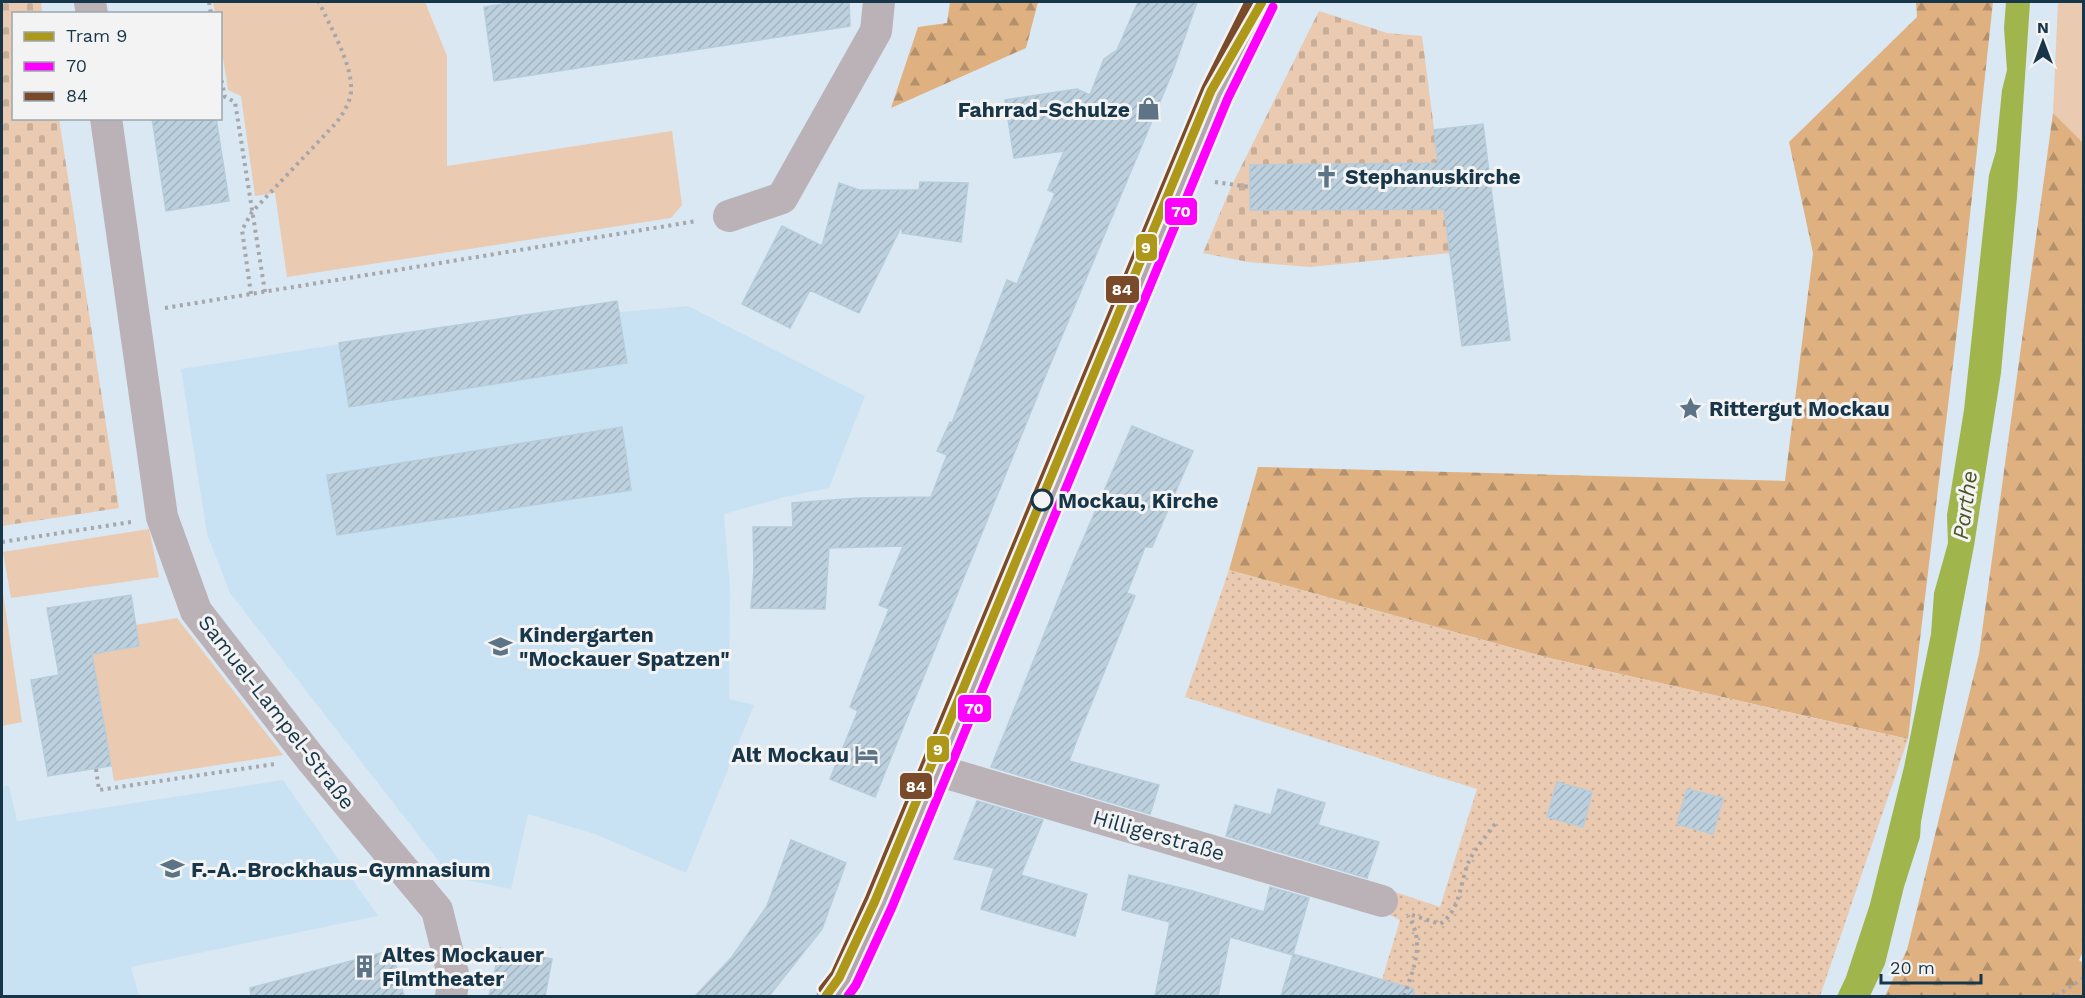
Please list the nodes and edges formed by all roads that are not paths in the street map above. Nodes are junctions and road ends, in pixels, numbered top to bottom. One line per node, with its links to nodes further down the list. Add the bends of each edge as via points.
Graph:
1 (879, 2): 4 (street, via 876,31 782,198)
2 (1261, 5): 5 (main road, via 1217,93)
3 (106, 120): 7 (street, Samuel-Lampel-Straße, via 162,517 196,611 311,759 437,910 454,978)
4 (729, 216)
5 (936, 770): 6 (street, Hilligerstraße); 8 (main road, via 881,902)
6 (1383, 901)
7 (451, 996)
8 (833, 996)

